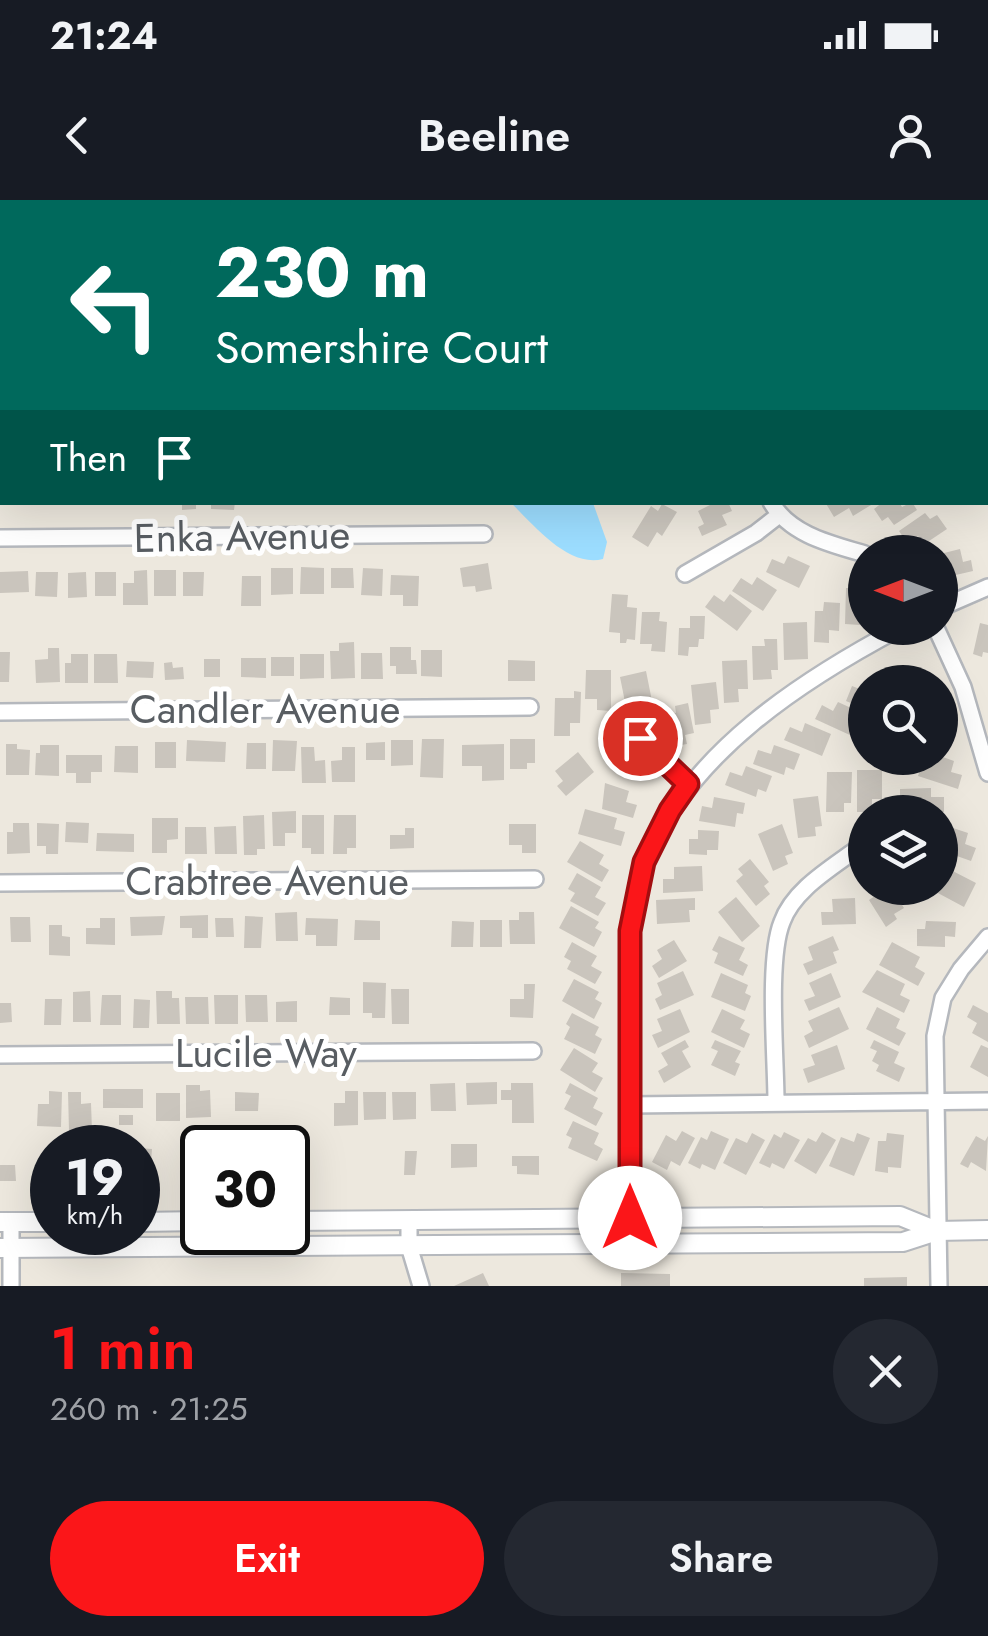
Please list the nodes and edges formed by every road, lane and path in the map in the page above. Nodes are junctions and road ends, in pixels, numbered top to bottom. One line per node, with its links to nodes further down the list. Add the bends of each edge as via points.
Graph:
1 (775, 509): 4 (street, via 811,537); 5 (street, via 756,533)
2 (484, 534): 3 (street, Enka Avenue)
3 (0, 538)
4 (848, 549)
5 (685, 574)
6 (988, 587): 7 (street)
7 (958, 600)
8 (867, 645): 14 (street, via 724,745)
9 (944, 645): 13 (street)
10 (530, 707): 11 (street, Candler Avenue)
11 (0, 712)
12 (640, 738): 14 (street)
13 (988, 773)
14 (688, 784): 24 (street, via 644,862 630,931)
15 (848, 855): 22 (street, via 812,882 782,920 775,958)
16 (534, 879): 17 (street, Crabtree Avenue)
17 (0, 883)
18 (988, 937): 23 (street, via 944,998 935,1036)
19 (532, 1051): 20 (street, Lucile Way)
20 (0, 1055)
21 (988, 1101): 23 (street)
22 (776, 1102): 23 (street); 24 (street)
23 (934, 1103): 29 (street)
24 (630, 1105): 25 (street)
25 (630, 1218): 27 (street); 29 (street, via 900,1216)
26 (310, 1220): 27 (street)
27 (408, 1220): 31 (street)
28 (6, 1222): 32 (street)
29 (938, 1230): 30 (street); 31 (street, via 903,1242); 35 (street)
30 (988, 1230)
31 (409, 1246): 32 (street); 34 (street)
32 (6, 1248): 33 (street)
33 (10, 1286)
34 (421, 1286)
35 (939, 1286)

